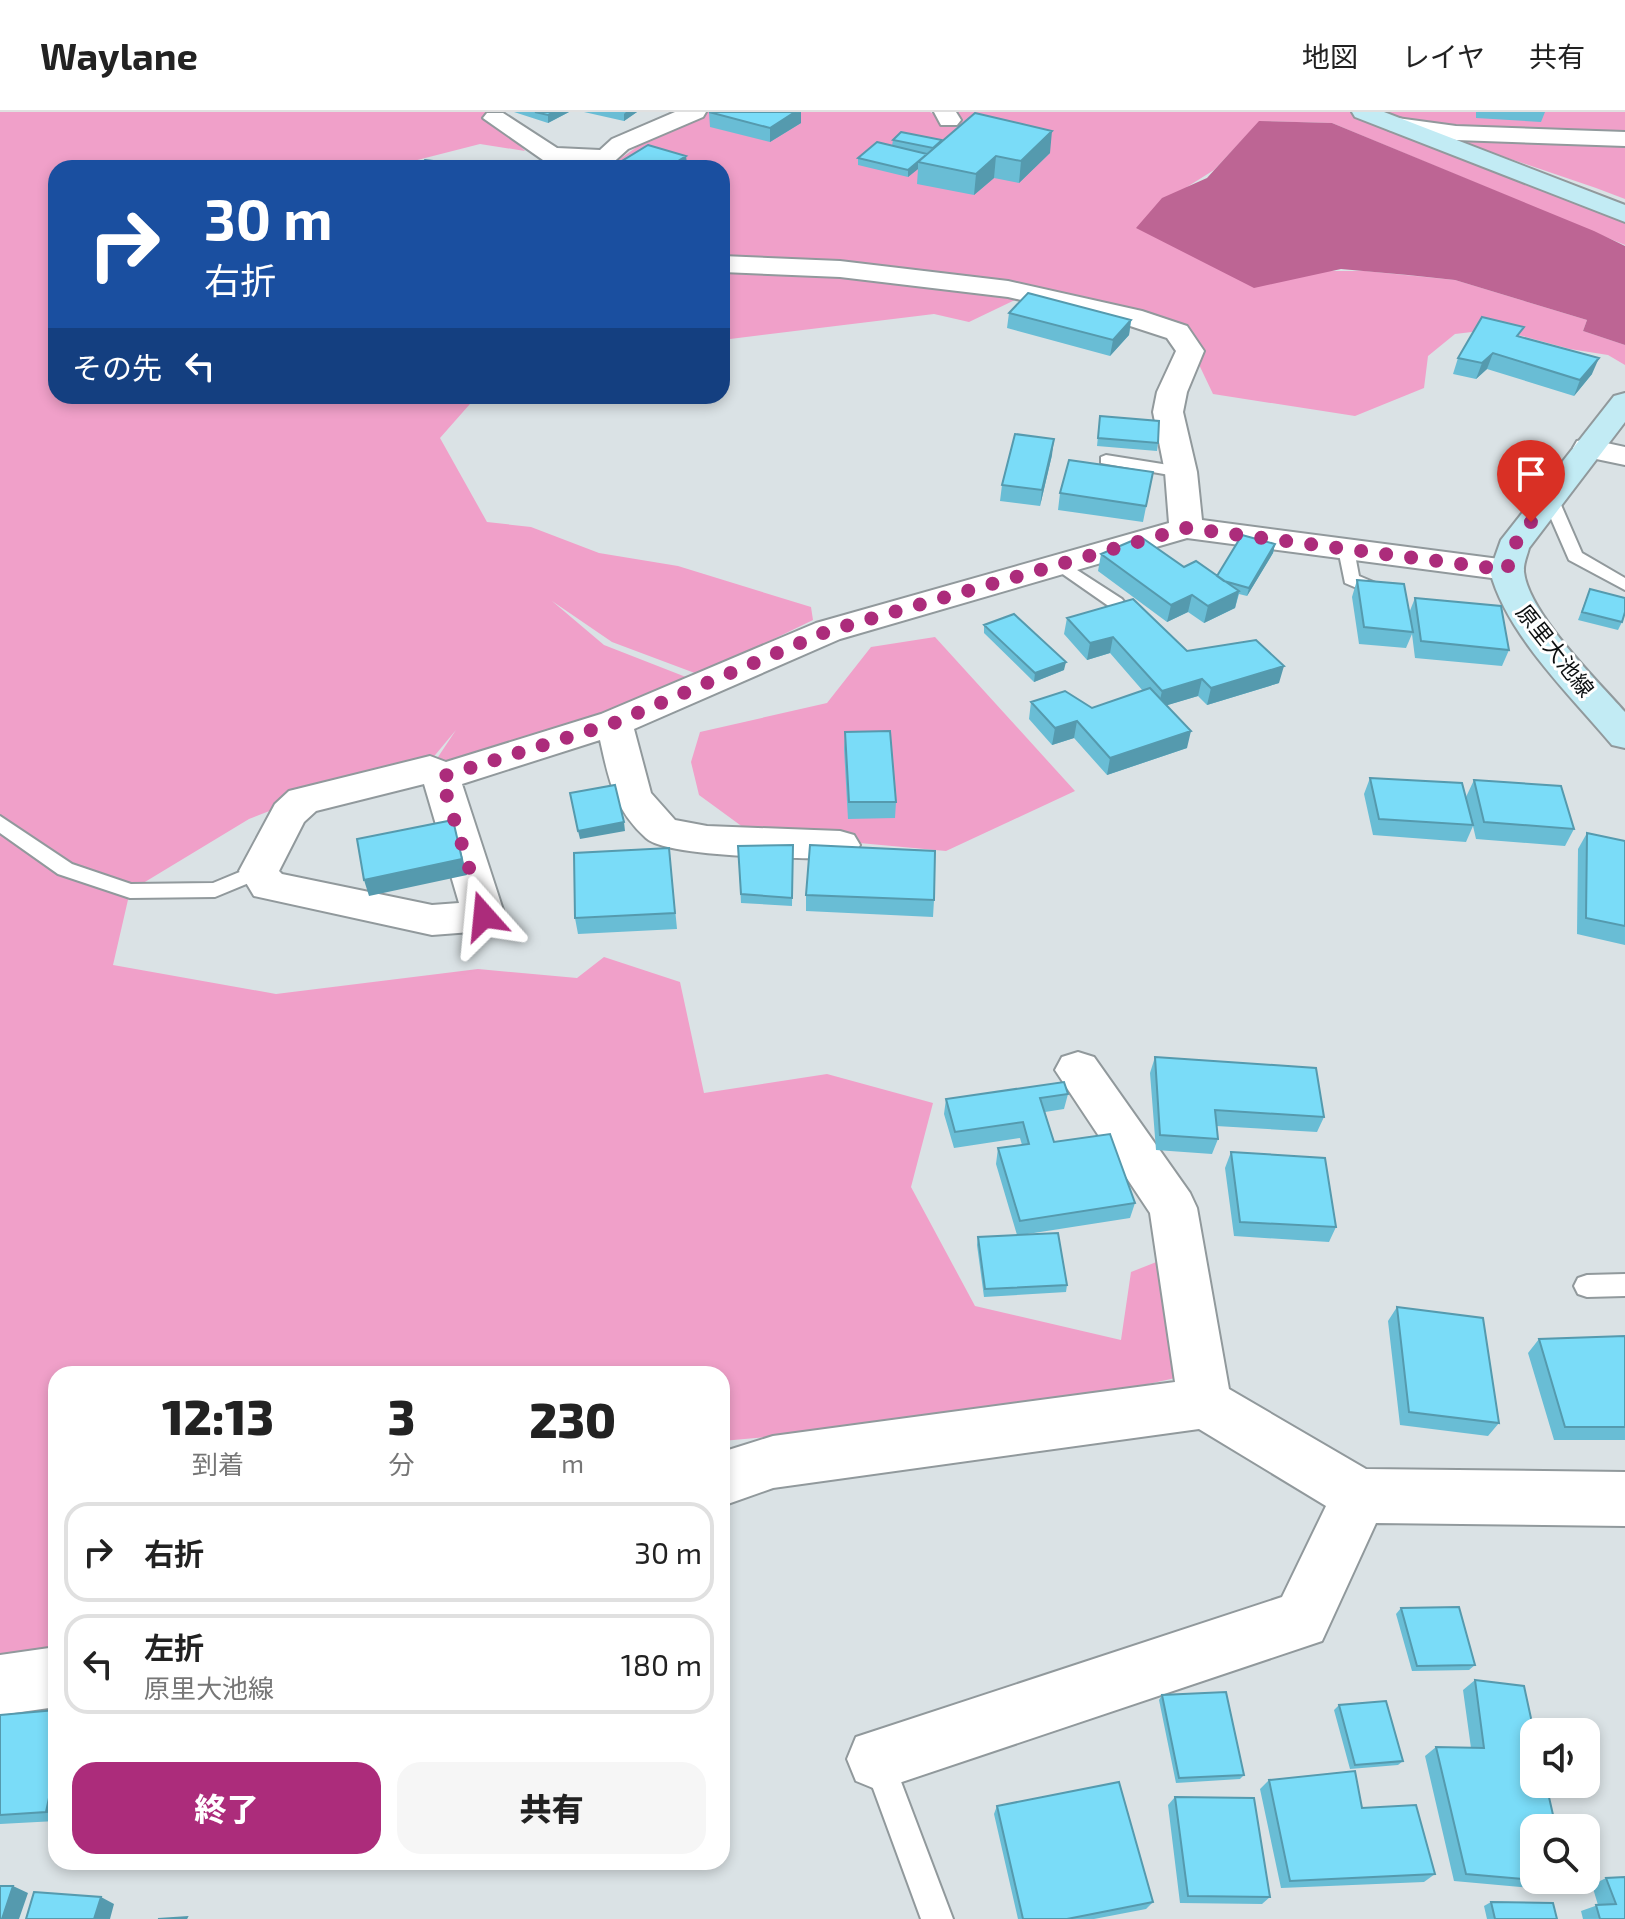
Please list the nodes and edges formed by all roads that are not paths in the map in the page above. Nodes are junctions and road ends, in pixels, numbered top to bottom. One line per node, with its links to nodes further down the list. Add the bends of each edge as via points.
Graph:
1 (695, 112): 6 (street, via 620,144)
2 (1379, 116): 4 (street, via 1456,133); 7 (main road)
3 (495, 118): 5 (street, via 551,155)
4 (1625, 139)
5 (585, 160)
6 (601, 160)
7 (1625, 214)
8 (730, 264): 13 (street, via 840,269 1008,289 1177,332 1190,351 1168,412)
9 (1625, 402): 10 (main road, 原里大池線)
10 (1588, 448): 11 (street); 14 (main road, 原里大池線)
11 (1625, 456)
12 (1106, 460): 13 (lane)
13 (1181, 472): 15 (street)
14 (1550, 498): 18 (main road, 原里大池線, via 1513,547); 19 (lane, via 1575,556)
15 (1186, 528): 16 (street); 17 (street)
16 (1346, 549): 18 (street); 20 (lane, via 1351,579)
17 (1060, 564): 21 (lane); 22 (street, via 828,631)
18 (1507, 570): 23 (main road, 原里大池線, via 1515,598 1529,619)
19 (1625, 585)
20 (1388, 595)
21 (1116, 603)
22 (614, 723): 24 (street); 26 (street, via 633,797 662,831 707,840)
23 (1625, 736)
24 (441, 777): 27 (street, via 430,769 303,801 289,814); 27 (street, via 484,916 432,920 268,886)
25 (0, 823): 27 (lane, via 65,869 130,891 215,890)
26 (840, 845)
27 (259, 871)
28 (1078, 1070): 31 (street, via 1173,1208)
29 (1625, 1285): 30 (lane)
30 (1587, 1286)
31 (1205, 1403): 32 (street, via 773,1462); 33 (street)
32 (730, 1476)
33 (1360, 1496): 34 (street); 37 (street, via 1301,1620)
34 (1625, 1499)
35 (48, 1678): 36 (street)
36 (0, 1685)
37 (878, 1759): 38 (lane)
38 (937, 1919)

